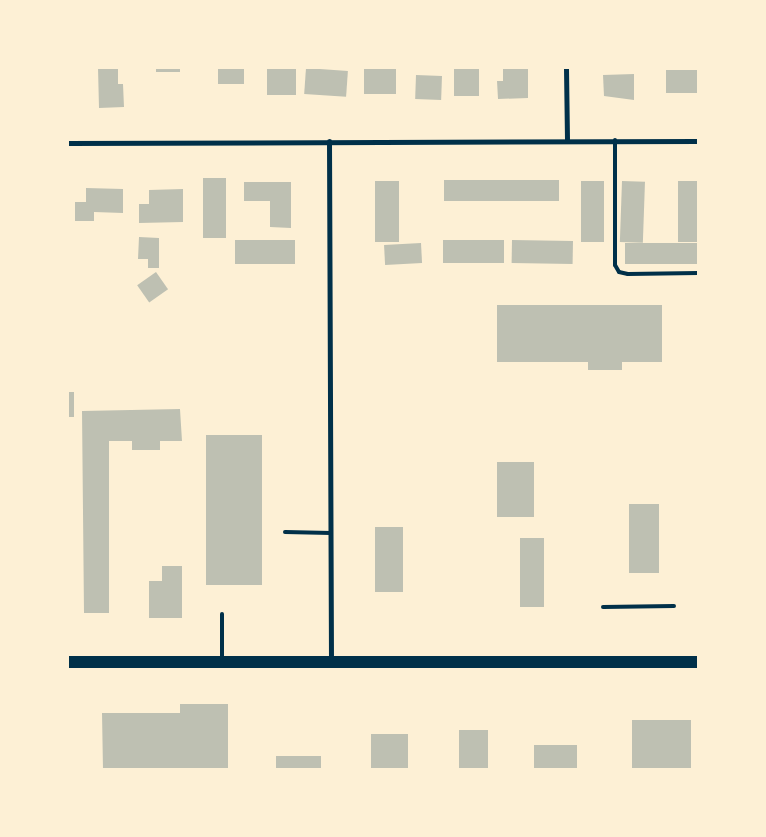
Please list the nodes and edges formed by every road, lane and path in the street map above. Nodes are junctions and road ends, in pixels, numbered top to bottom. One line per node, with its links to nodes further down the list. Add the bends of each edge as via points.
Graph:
1 (566, 68): 2 (street)
2 (567, 140): 3 (street); 4 (street)
3 (615, 140): 5 (street); 7 (lane, via 615,265 619,272)
4 (329, 141): 6 (street); 9 (street)
5 (698, 141)
6 (68, 143)
7 (698, 272)
8 (285, 532): 9 (lane)
9 (331, 533): 16 (street)
10 (674, 606): 11 (lane)
11 (603, 607)
12 (222, 614): 14 (lane)
13 (68, 662): 14 (main road)
14 (222, 662): 16 (main road)
15 (698, 662): 16 (main road)
16 (331, 663)

